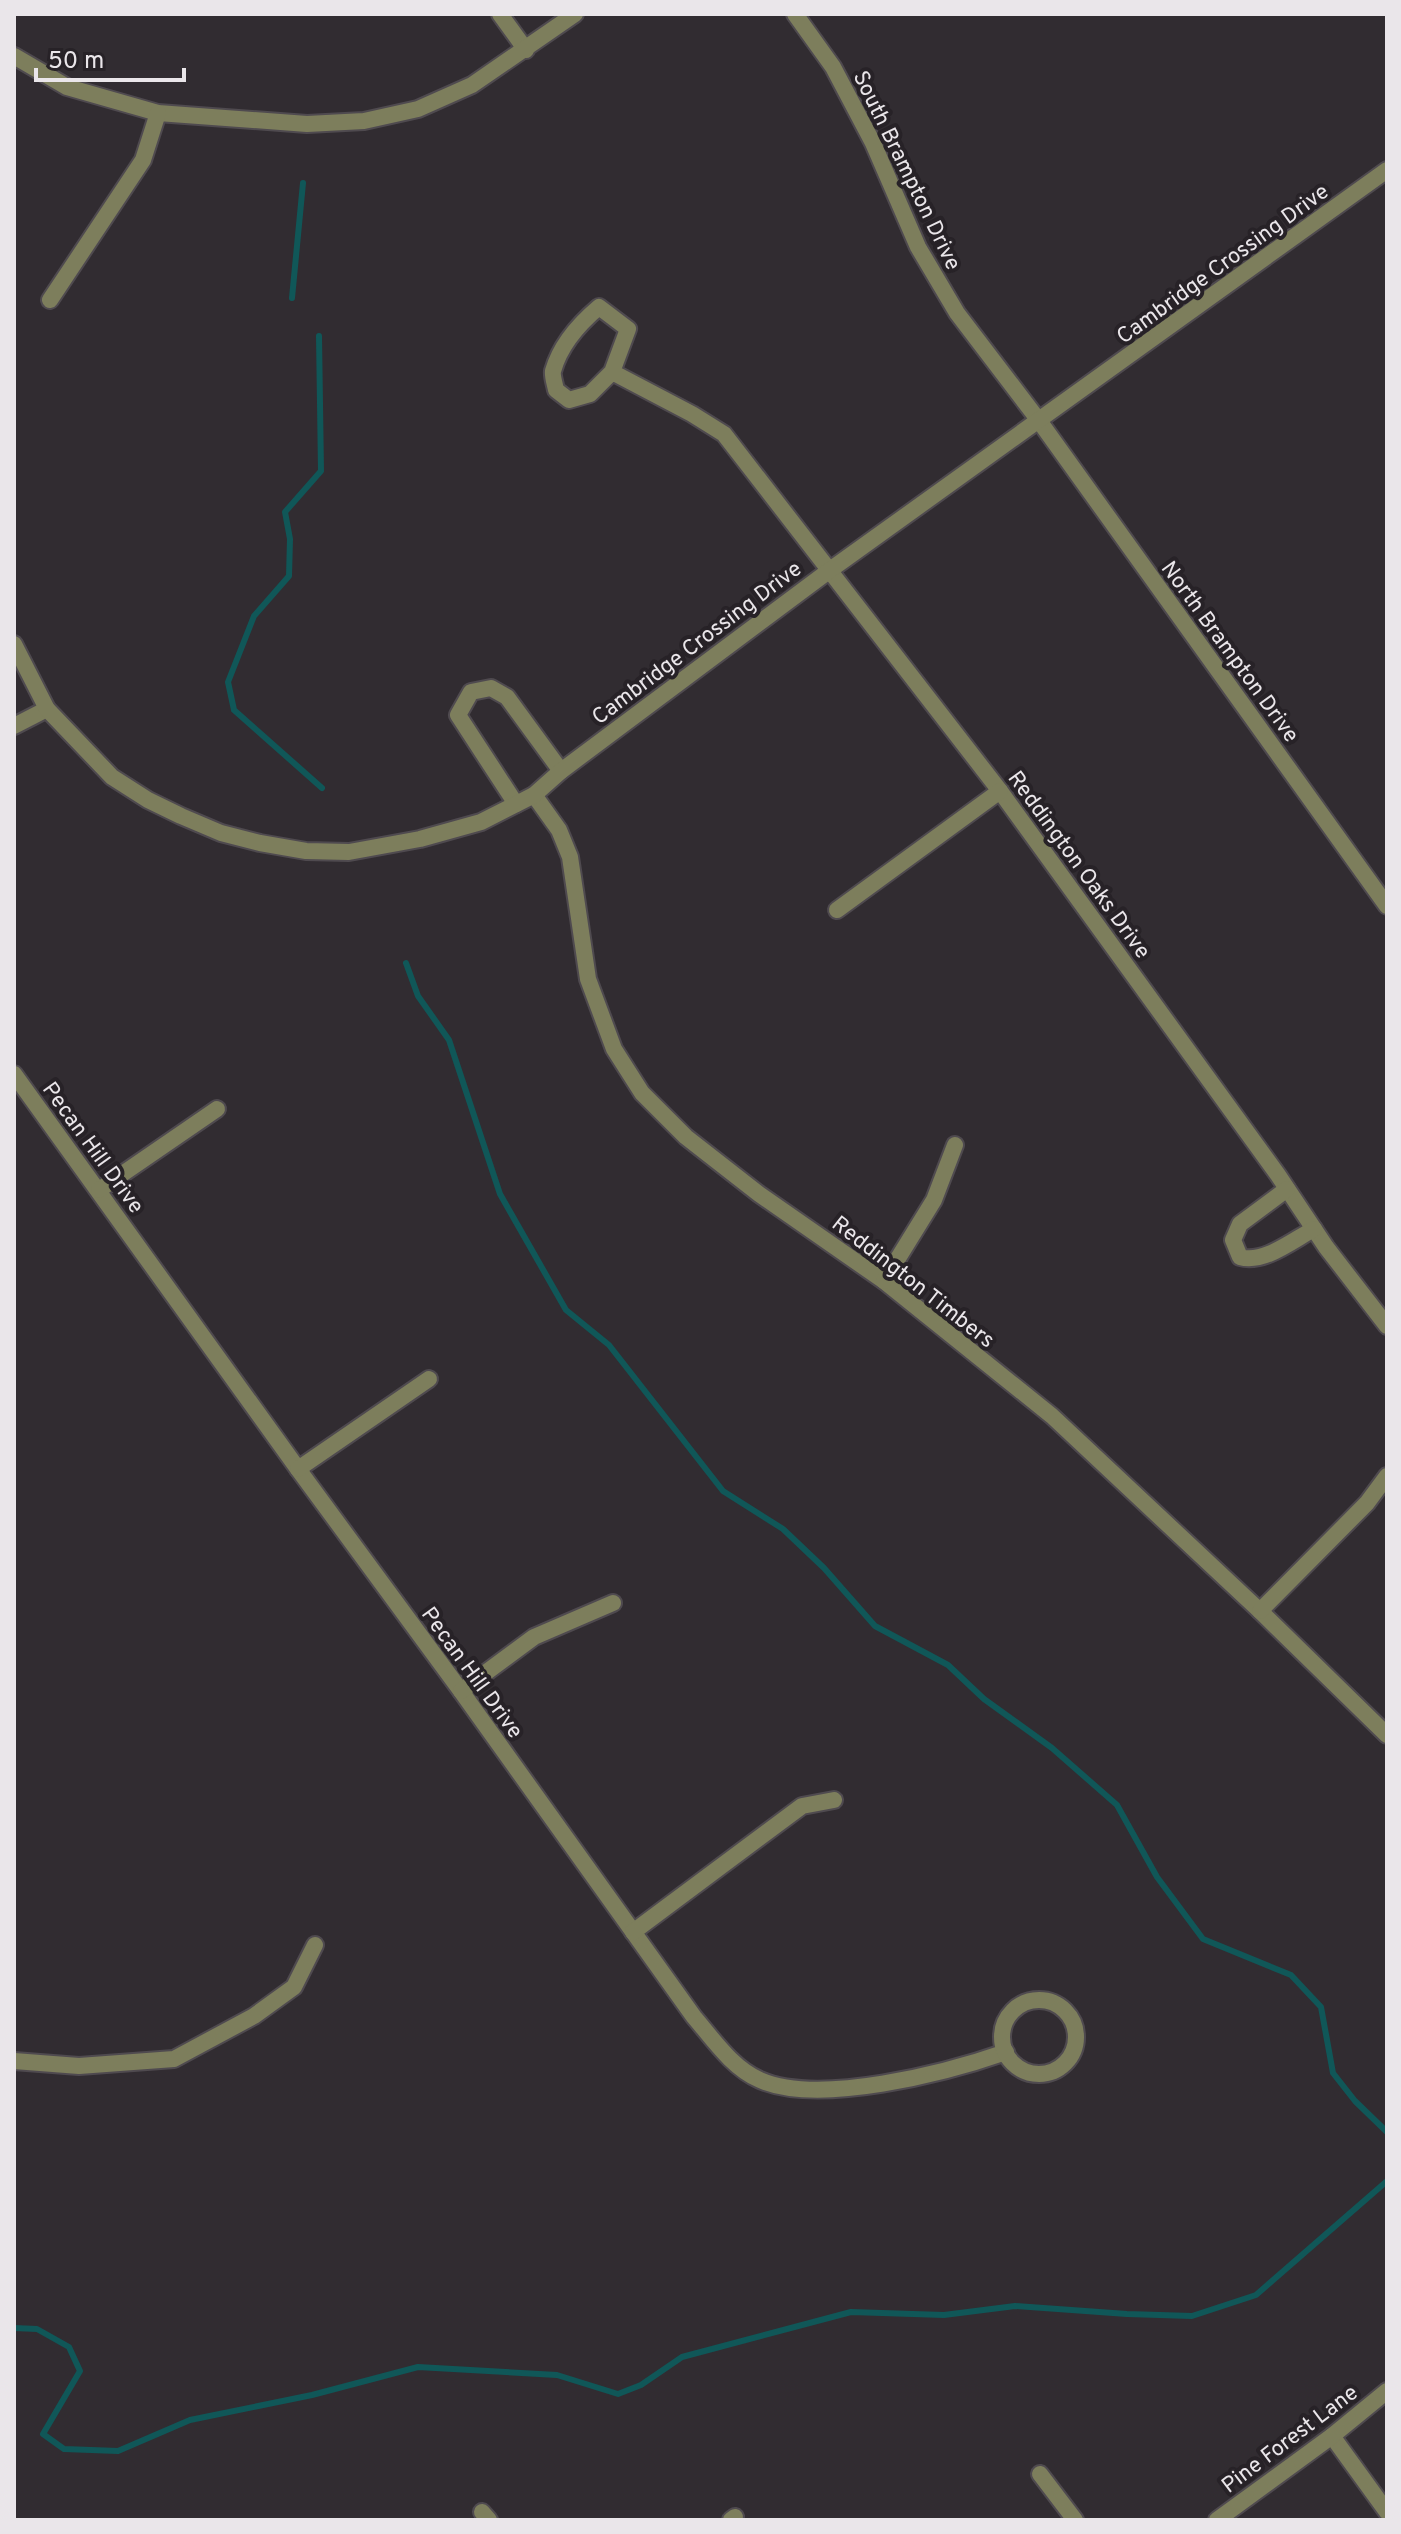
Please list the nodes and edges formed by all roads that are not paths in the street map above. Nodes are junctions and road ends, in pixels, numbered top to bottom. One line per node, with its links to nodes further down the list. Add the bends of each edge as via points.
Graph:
1 (500, 14): 4 (street)
2 (575, 14): 4 (street)
3 (795, 14): 10 (street, South Brampton Drive, via 833,67 918,247 957,313)
4 (526, 50): 6 (street, via 472,85 418,109 364,121 307,124)
5 (14, 56): 6 (street, via 67,87)
6 (158, 113): 8 (street, via 143,160)
7 (1387, 170): 10 (street, Cambridge Crossing Drive)
8 (50, 300)
9 (612, 372): 9 (street, via 628,329 599,307 581,322 552,373 556,390 569,400 590,394); 11 (street, Reddington Oaks Drive, via 724,434)
10 (1040, 422): 11 (street, Cambridge Crossing Drive); 19 (street, North Brampton Drive)
11 (830, 570): 15 (street, Cambridge Crossing Drive); 16 (street, Reddington Oaks Drive)
12 (14, 644): 13 (street, Cambridge Crossing Drive)
13 (47, 709): 14 (street); 18 (street, Cambridge Crossing Drive, via 112,777 148,800 221,833 260,843 349,852 469,825)
14 (14, 726)
15 (561, 771): 17 (street, Cambridge Crossing Drive); 18 (street, via 507,697 491,688 471,692 458,715)
16 (1000, 791): 20 (street); 24 (street, Reddington Oaks Drive)
17 (534, 795): 18 (street, Cambridge Crossing Drive); 27 (street, Reddington Timbers, via 559,830 570,857 588,979 614,1049 642,1093 686,1137 759,1194)
18 (516, 804)
19 (1387, 906)
20 (837, 910)
21 (14, 1074): 25 (street, Pecan Hill Drive)
22 (217, 1109): 25 (street)
23 (955, 1145): 27 (street, via 934,1200)
24 (1287, 1189): 26 (street, Reddington Oaks Drive); 26 (street, via 1240,1224 1233,1240 1240,1257 1260,1258)
25 (99, 1190): 30 (street, Pecan Hill Drive)
26 (1314, 1229): 28 (street, Reddington Oaks Drive)
27 (884, 1281): 33 (street, Reddington Timbers, via 1052,1416)
28 (1387, 1326)
29 (429, 1379): 30 (street)
30 (298, 1469): 34 (street, Pecan Hill Drive)
31 (1387, 1476): 33 (street)
32 (613, 1603): 34 (street, via 534,1637)
33 (1260, 1611): 35 (street, Reddington Timbers)
34 (461, 1691): 37 (street, Pecan Hill Drive)
35 (1387, 1735)
36 (834, 1800): 37 (street, via 802,1806)
37 (633, 1932): 39 (street, Pecan Hill Drive, via 704,2029 741,2069 760,2080 805,2091 849,2089)
38 (315, 1945): 40 (street, via 294,1987 254,2016 174,2059 79,2066)
39 (1006, 2052): 39 (street, via 1019,2068 1054,2071 1075,2043 1072,2020 1054,2003 1030,2001 1019,2006 1004,2025)
40 (14, 2061)
41 (1387, 2391): 42 (street, Pine Forest Lane)
42 (1332, 2436): 44 (street); 46 (street, Pine Forest Lane)
43 (1040, 2474): 45 (street)
44 (1387, 2512)
45 (1075, 2520)
46 (1217, 2520)

